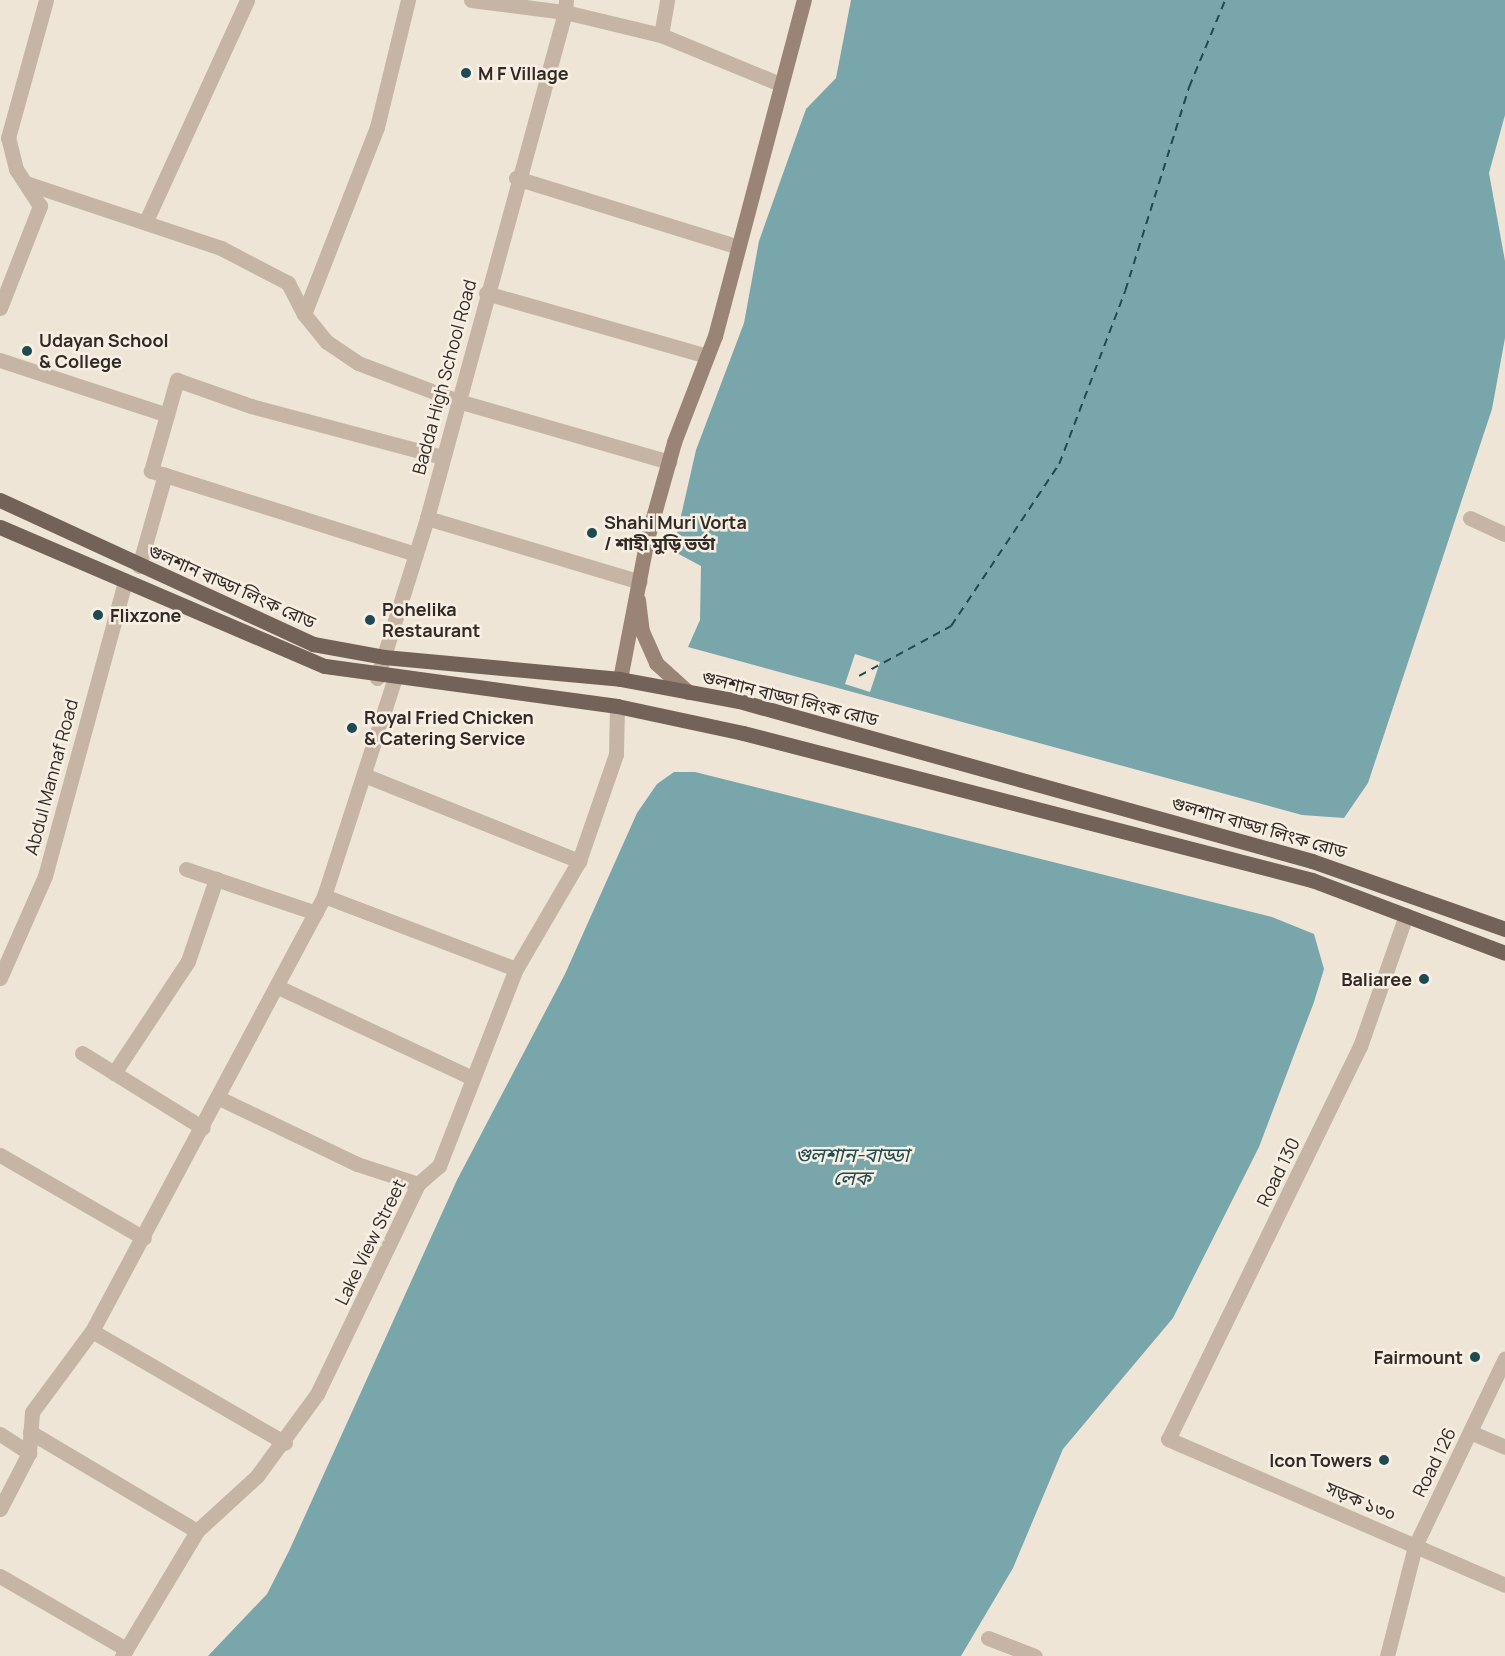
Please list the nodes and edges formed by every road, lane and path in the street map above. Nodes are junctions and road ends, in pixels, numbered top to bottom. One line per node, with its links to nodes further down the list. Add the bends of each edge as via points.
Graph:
1 (46, 0): 11 (street, via 8,138)
2 (247, 0): 12 (street)
3 (408, 0): 16 (street, via 377,127)
4 (471, 0): 7 (street)
5 (667, 0): 8 (street)
6 (804, 0): 9 (street)
7 (566, 6): 8 (street); 10 (street, Badda High School Road)
8 (661, 35): 9 (street)
9 (780, 84): 13 (street)
10 (516, 178): 13 (street); 14 (street, Badda High School Road)
11 (26, 183): 12 (street); 15 (street, via 40,206)
12 (146, 221): 16 (street, via 221,248 288,283)
13 (735, 246): 17 (street)
14 (486, 293): 17 (street); 19 (street, Badda High School Road)
15 (0, 308)
16 (304, 314): 19 (street, via 327,342 358,363)
17 (707, 356): 22 (street)
18 (0, 360): 20 (street)
19 (458, 401): 21 (street, Badda High School Road); 22 (street)
20 (167, 415): 21 (street, via 177,380 251,406); 23 (street, via 151,471)
21 (443, 457): 25 (street, Badda High School Road)
22 (669, 462): 32 (street)
23 (165, 475): 29 (street); 30 (street)
24 (0, 500): 30 (main road, গুলশান বাড্ডা লিংক রোড)
25 (428, 518): 29 (street, Badda High School Road); 32 (street)
26 (1470, 518): 28 (street)
27 (0, 527): 31 (main road, গুলশান বাড্ডা লিংক রোড)
28 (1505, 534)
29 (416, 554): 33 (street, Badda High School Road)
30 (139, 566): 33 (main road, গুলশান বাড্ডা লিংক রোড, via 313,644)
31 (125, 581): 34 (main road, গুলশান বাড্ডা লিংক রোড, via 284,652); 49 (street, Abdul Mannaf Road, via 45,876)
32 (639, 588): 35 (street); 37 (street, via 642,631 656,663)
33 (384, 657): 34 (street, Badda High School Road); 35 (main road, গুলশান বাড্ডা লিংক রোড)
34 (377, 678): 36 (main road, গুলশান বাড্ডা লিংক রোড)
35 (620, 679): 37 (main road, গুলশান বাড্ডা লিংক রোড)
36 (394, 680): 38 (main road, গুলশান বাড্ডা লিংক রোড); 39 (street)
37 (688, 692): 46 (main road, গুলশান বাড্ডা লিংক রোড, via 739,701 1312,861)
38 (617, 706): 40 (street, Lake View Street, via 616,754); 45 (main road, গুলশান বাড্ডা লিংক রোড, via 743,733 1312,880)
39 (364, 775): 40 (street); 43 (street)
40 (579, 861): 48 (street, Lake View Street)
41 (186, 869): 42 (street)
42 (216, 879): 44 (street); 52 (street, via 188,961)
43 (324, 896): 44 (street); 48 (street)
44 (316, 913): 50 (street)
45 (1406, 915): 47 (main road, গুলশান বাড্ডা লিংক রোড); 64 (street, Road 130, via 1360,1046)
46 (1505, 928)
47 (1505, 953)
48 (516, 969): 53 (street, Lake View Street)
49 (0, 978)
50 (278, 987): 53 (street); 54 (street)
51 (82, 1053): 52 (street)
52 (114, 1073): 55 (street)
53 (472, 1078): 57 (street, Lake View Street, via 439,1166)
54 (219, 1098): 55 (street); 57 (street, via 357,1164)
55 (203, 1128): 58 (street)
56 (0, 1155): 58 (street)
57 (418, 1184): 65 (street, Lake View Street, via 317,1394)
58 (144, 1238): 59 (street)
59 (92, 1331): 61 (street, via 32,1412); 65 (street)
60 (1505, 1358): 62 (street, Road 126)
61 (30, 1432): 67 (street); 69 (street)
62 (1470, 1432): 66 (street); 70 (street, Road 126)
63 (0, 1434): 67 (street)
64 (1168, 1439): 70 (street, সড়ক ১৩০)
65 (285, 1443): 69 (street, Lake View Street)
66 (1505, 1448)
67 (29, 1453): 68 (street)
68 (0, 1509)
69 (197, 1531): 74 (street, Lake View Street)
70 (1415, 1546): 72 (street, সড়ক ১৩০); 76 (street, Road 126)
71 (0, 1576): 74 (street)
72 (1505, 1585)
73 (988, 1638): 75 (street)
74 (124, 1653)
75 (1035, 1656)
76 (1387, 1656)

